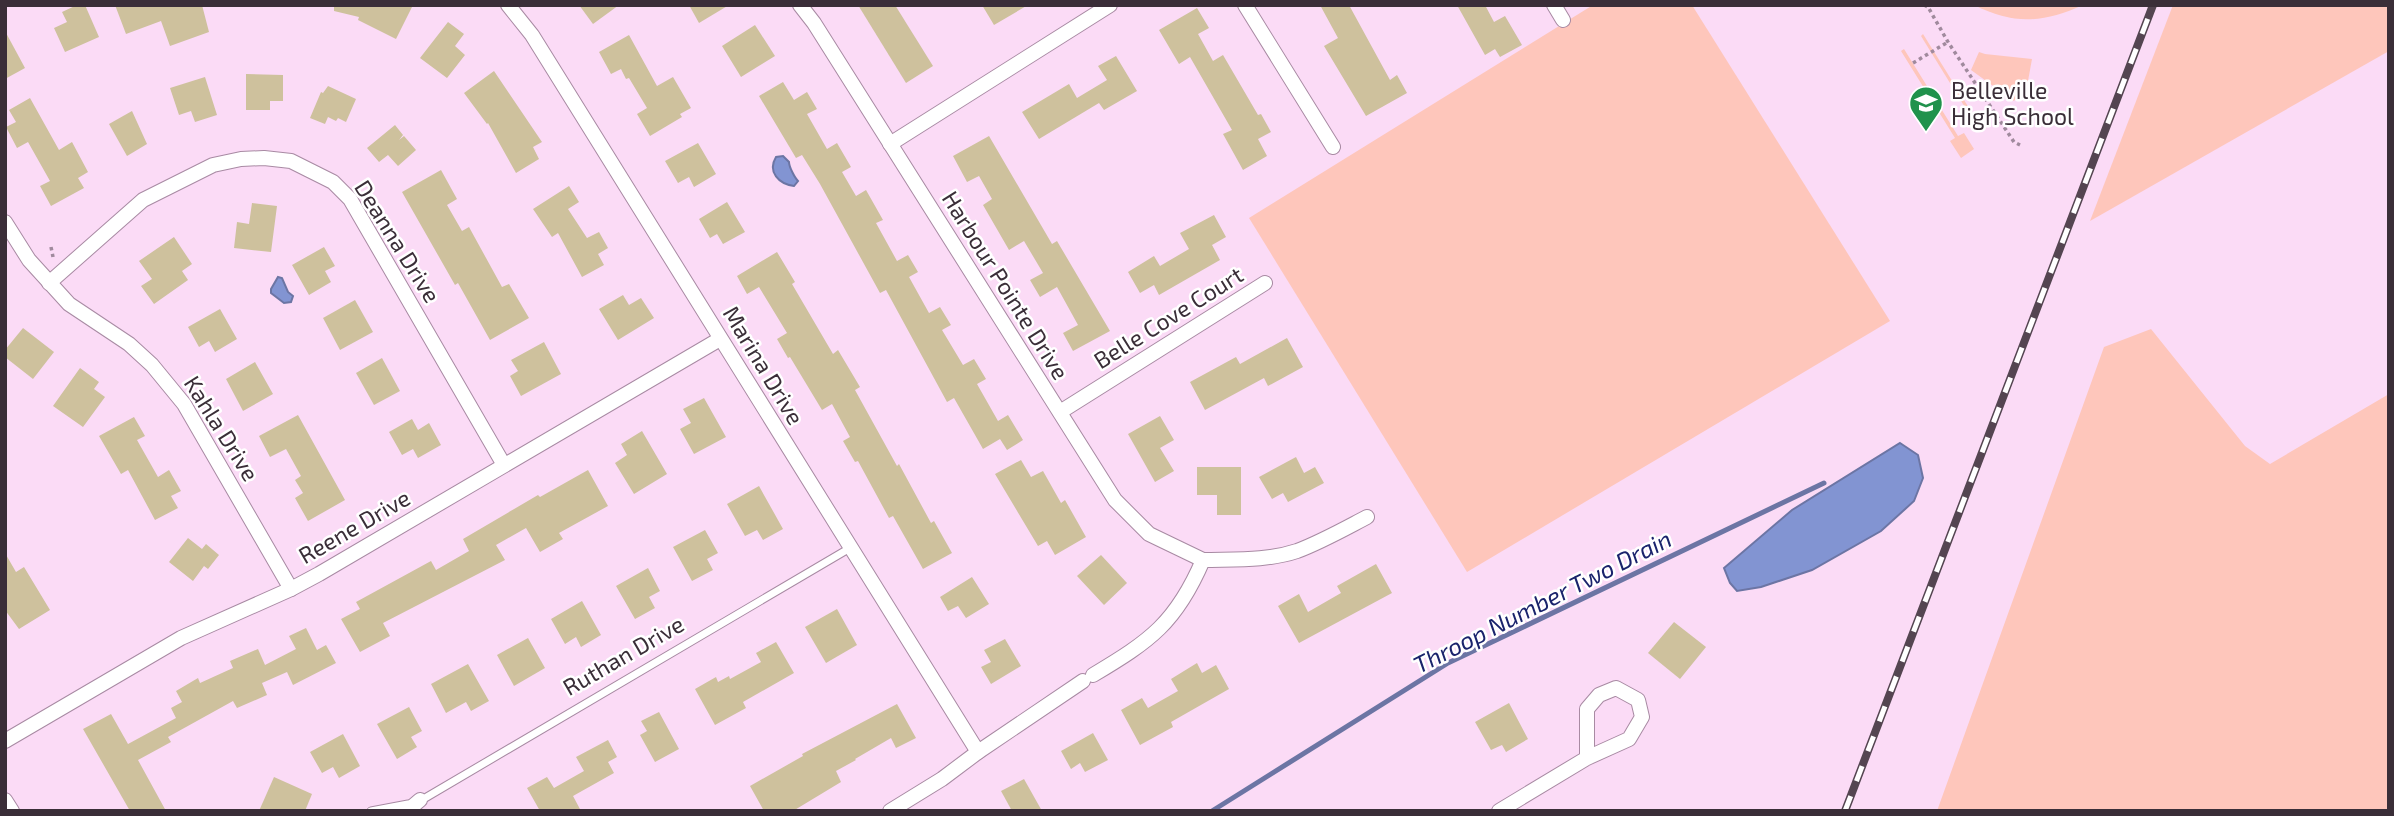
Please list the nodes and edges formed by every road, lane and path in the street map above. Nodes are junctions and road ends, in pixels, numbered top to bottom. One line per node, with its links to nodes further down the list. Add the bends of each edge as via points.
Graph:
1 (508, 5): 20 (street, Marina Drive, via 532,35)
2 (800, 5): 12 (street, Harbour Pointe Drive)
3 (1110, 5): 12 (street)
4 (1245, 5): 14 (street)
5 (1554, 5): 7 (street)
6 (1926, 6): 8 (path)
7 (1563, 20)
8 (1948, 42): 9 (path); 11 (path)
9 (1913, 63)
10 (1975, 71): 11 (path)
11 (1972, 77): 13 (path)
12 (890, 144): 21 (street, Harbour Pointe Drive)
13 (2020, 145)
14 (1334, 147)
15 (5, 222): 18 (street, Kahla Drive)
16 (51, 247): 17 (path)
17 (53, 257)
18 (49, 284): 22 (street, Deanna Drive, via 143,200 213,165 241,159 290,161 333,182 350,199); 26 (street, Kahla Drive, via 69,304 129,344 176,394)
19 (1265, 284): 21 (street, Belle Cove Court)
20 (720, 338): 22 (street, Reene Drive); 24 (street, Marina Drive)
21 (1060, 412): 25 (street, Harbour Pointe Drive, via 1109,492 1134,520 1149,534)
22 (504, 465): 26 (street, Reene Drive)
23 (1367, 517): 25 (street, via 1294,552)
24 (850, 548): 28 (street, Marina Drive); 31 (lane, Ruthan Drive)
25 (1203, 560): 28 (street, via 1176,611 1136,649)
26 (291, 589): 27 (street, Reene Drive, via 181,638)
27 (5, 741)
28 (978, 752): 35 (street)
29 (1587, 758): 29 (street, via 1629,739 1642,717 1638,700 1616,688 1599,695 1587,709); 36 (street)
30 (5, 800): 32 (street)
31 (420, 800): 33 (lane, Ruthan Drive); 34 (street, Ruthan Drive)
32 (12, 811)
33 (371, 811)
34 (407, 811)
35 (890, 811)
36 (1499, 811)

